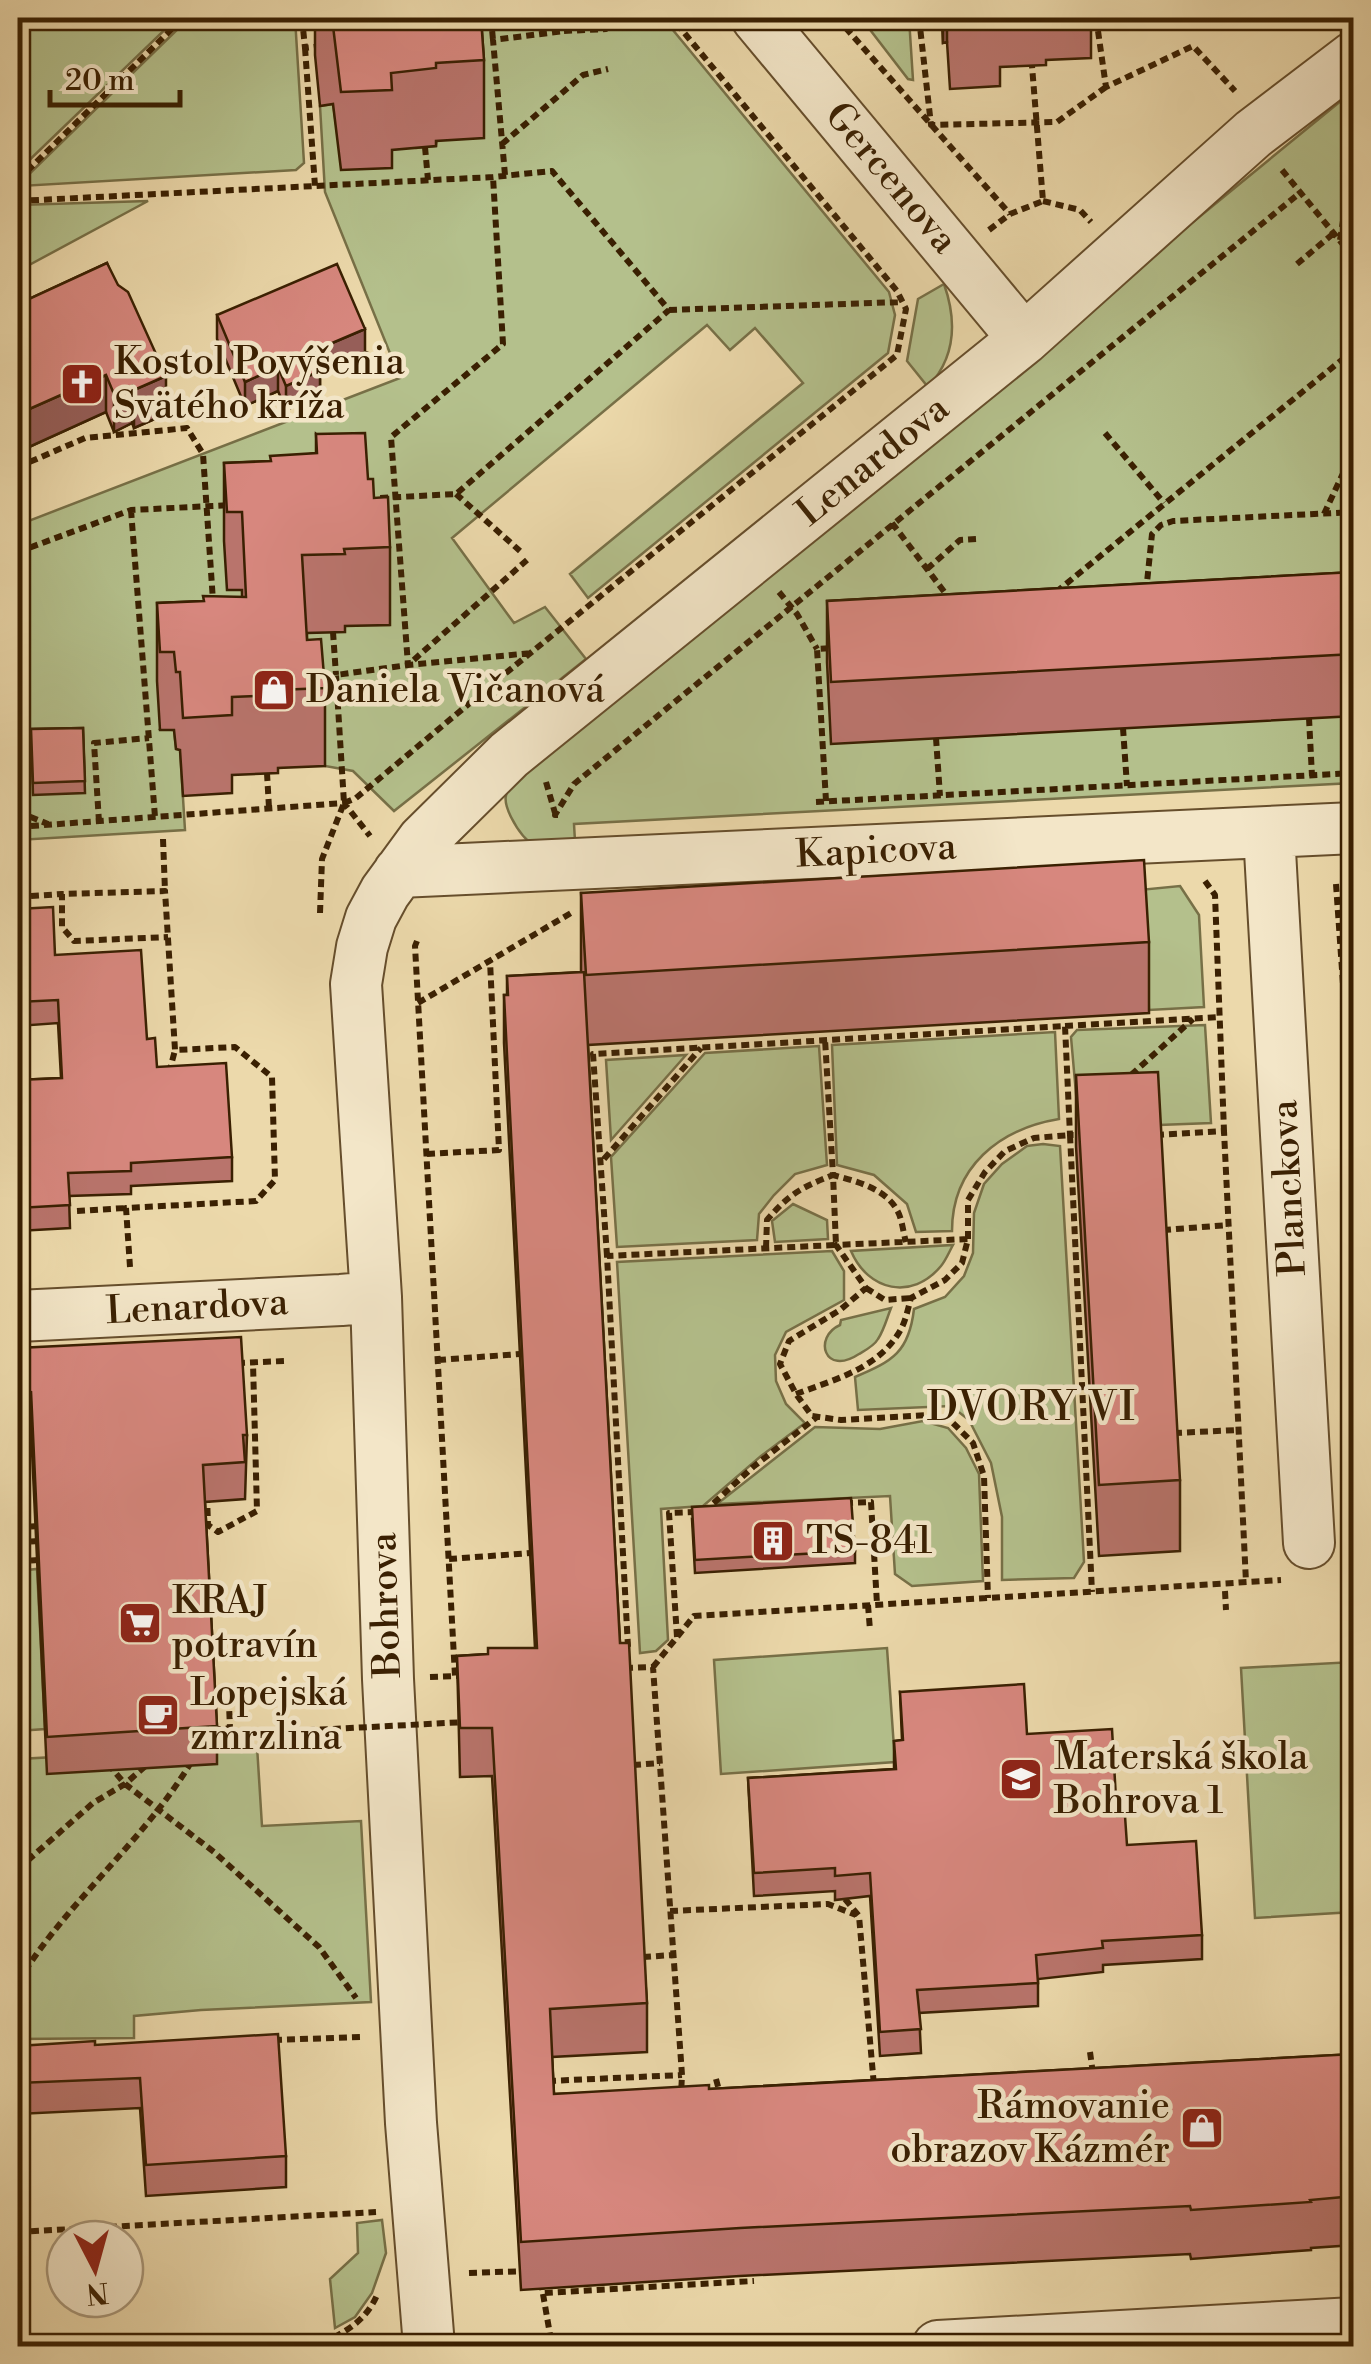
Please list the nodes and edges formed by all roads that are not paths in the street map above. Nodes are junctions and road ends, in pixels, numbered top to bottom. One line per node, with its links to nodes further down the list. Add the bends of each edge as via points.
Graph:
1 (757, 18): 3 (street, Gercenova)
2 (1354, 57): 3 (street, Lenardova, via 1258,130)
3 (1024, 339): 6 (street, Lenardova, via 510,755)
4 (1354, 828): 5 (street, Kapicova)
5 (1270, 833): 6 (street, Kapicova); 9 (street, Planckova)
6 (398, 872): 7 (street, Bohrova, via 371,918 356,984)
7 (376, 1297): 8 (street, Lenardova); 11 (street, Bohrova, via 410,2123)
8 (18, 1316)
9 (1309, 1543)
10 (1354, 2323): 12 (street)
11 (428, 2346)
12 (938, 2346)

